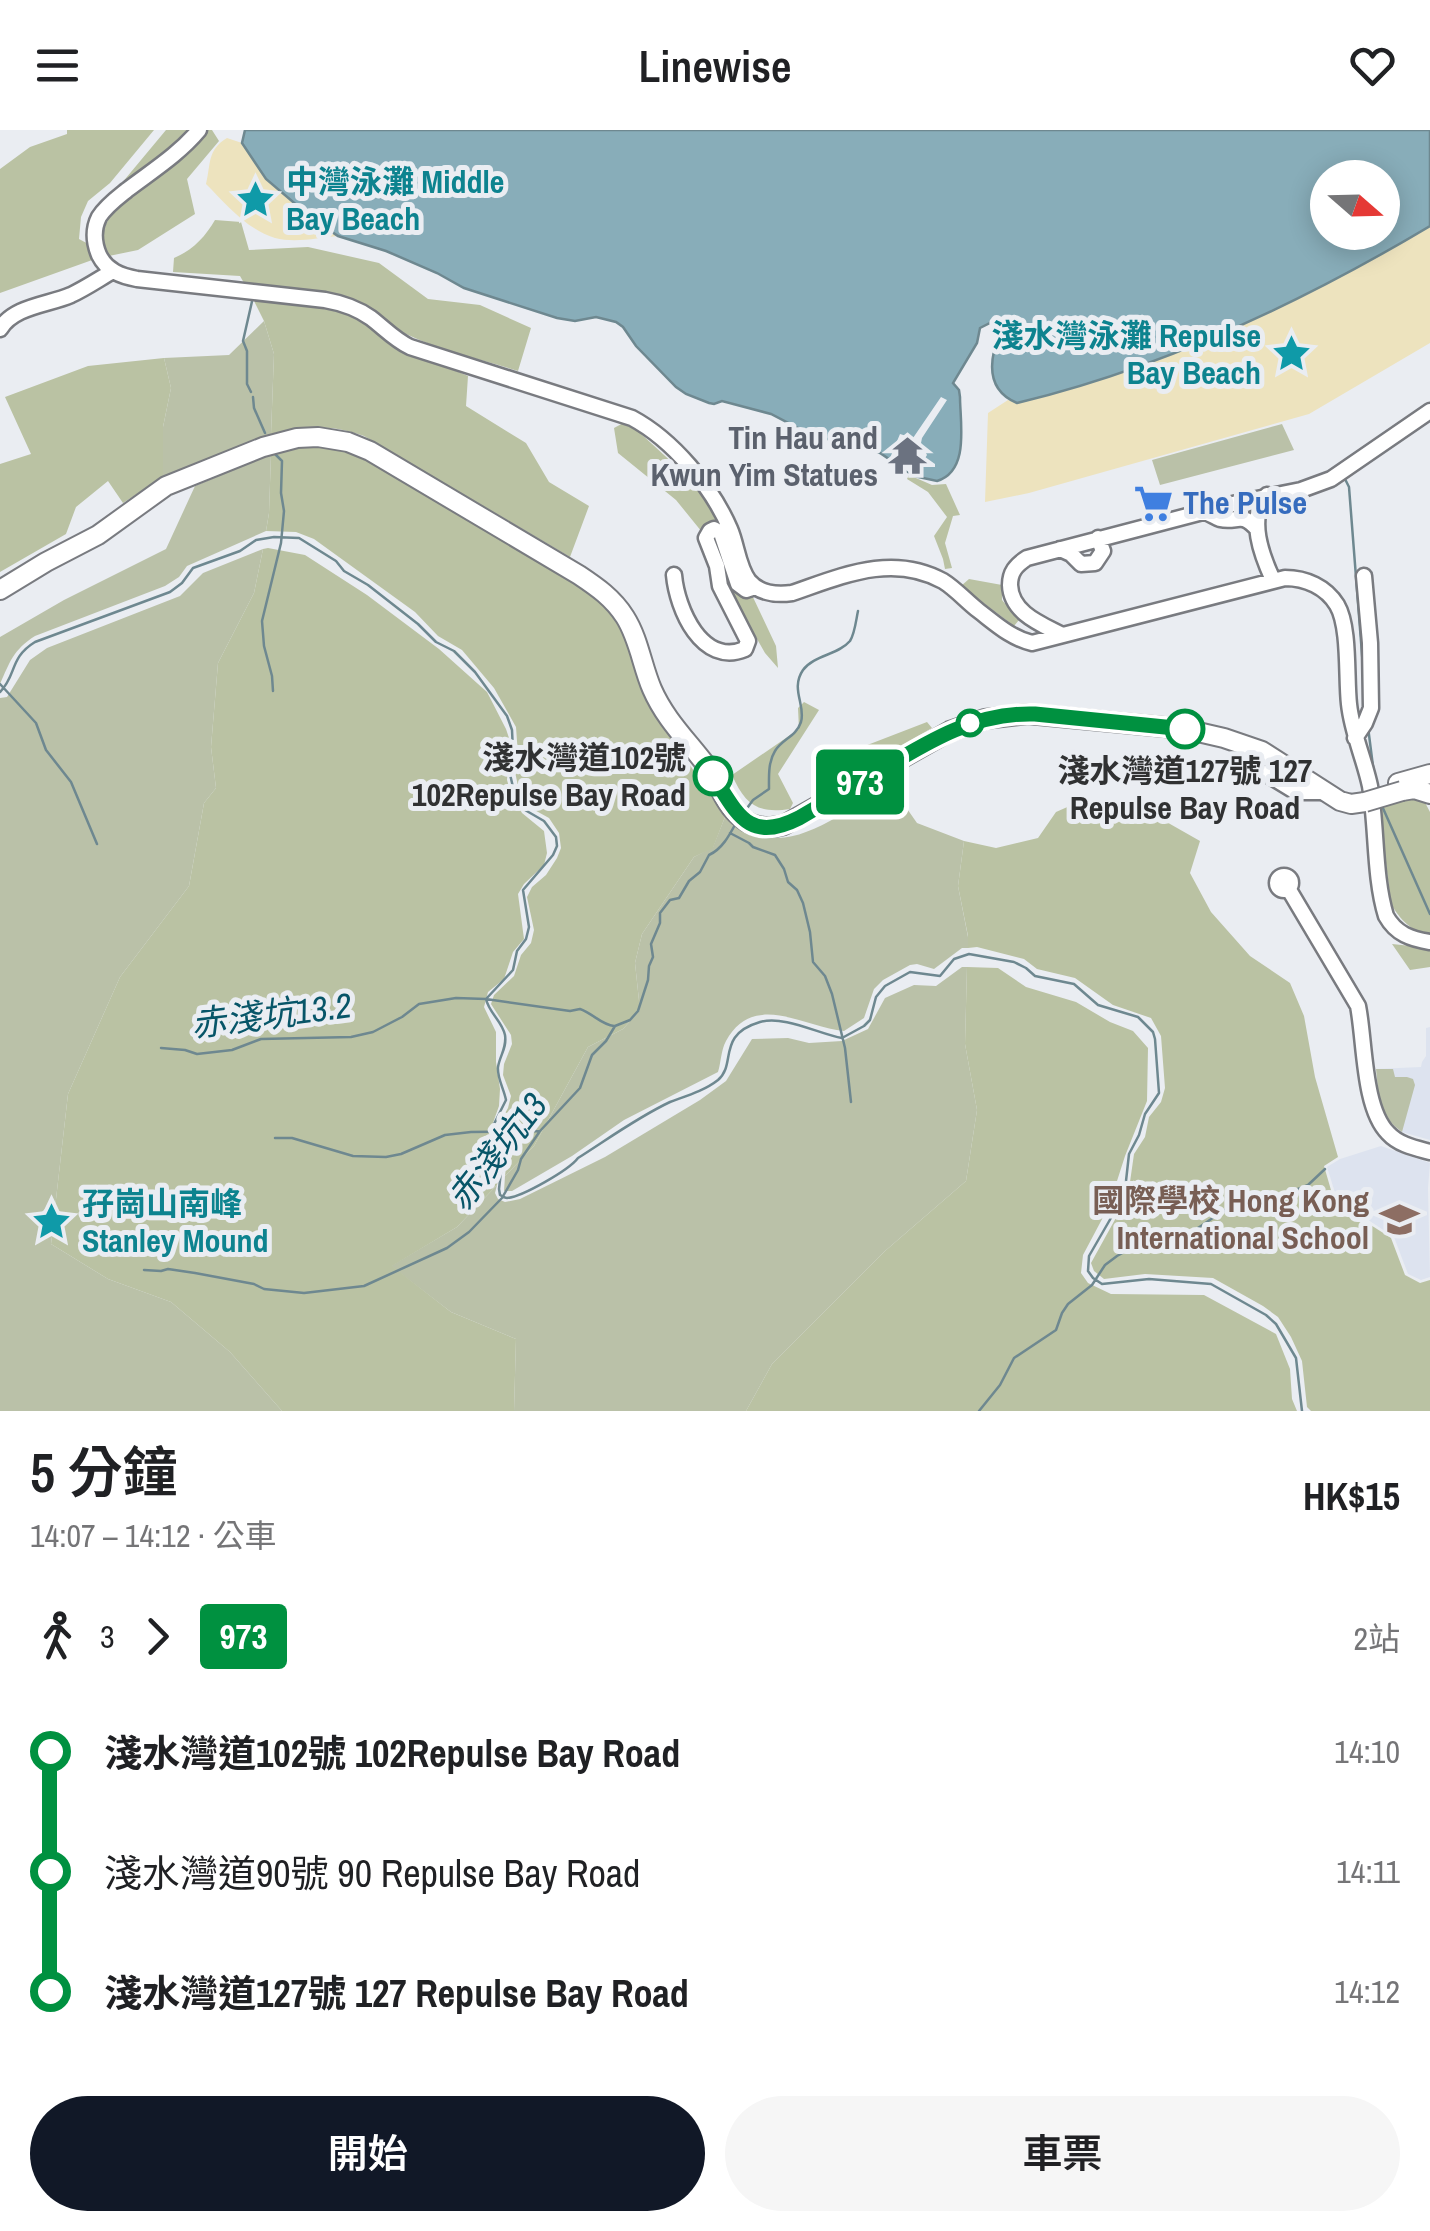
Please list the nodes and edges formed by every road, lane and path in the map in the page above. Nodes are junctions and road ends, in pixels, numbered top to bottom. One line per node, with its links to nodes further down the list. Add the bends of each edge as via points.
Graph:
1 (200, 130): 2 (street, via 100,217 97,249)
2 (114, 271): 3 (street, via 19,313); 13 (street, via 345,304 410,347 632,418 659,436 711,494)
3 (0, 329)
4 (1430, 410): 5 (street, via 1331,479)
5 (1266, 496): 6 (street); 7 (street, via 1256,515)
6 (1206, 512): 7 (street, via 1242,517); 8 (street)
7 (1258, 529): 12 (street)
8 (1098, 538): 9 (street); 9 (street, via 1100,558 1088,565)
9 (1060, 548): 15 (street, via 1018,563 1010,590 1021,610)
10 (674, 575): 13 (street, via 687,620 723,654 745,649 748,641 720,586 706,538 710,530 721,533 738,584)
11 (1364, 576): 16 (street, via 1371,708)
12 (1273, 580): 15 (street); 16 (street, via 1303,580 1336,604)
13 (755, 587): 15 (street, via 780,595 869,568 906,568 948,584 1020,640)
14 (0, 590): 19 (main road, via 182,478 280,442 334,439 365,448 606,594 628,621 669,720 731,808 752,824 784,825 950,731 1019,714 1154,724 1224,738 1268,755)
15 (1062, 634)
16 (1357, 734): 21 (street, via 1386,916 1405,936)
17 (1265, 773): 19 (street, via 1296,792)
18 (1428, 781): 19 (main road, bridge, via 1348,804)
19 (1325, 792)
20 (1288, 888): 22 (street, via 1358,1006 1371,1102 1381,1125 1405,1145)
21 (1430, 942)
22 (1430, 1152)

